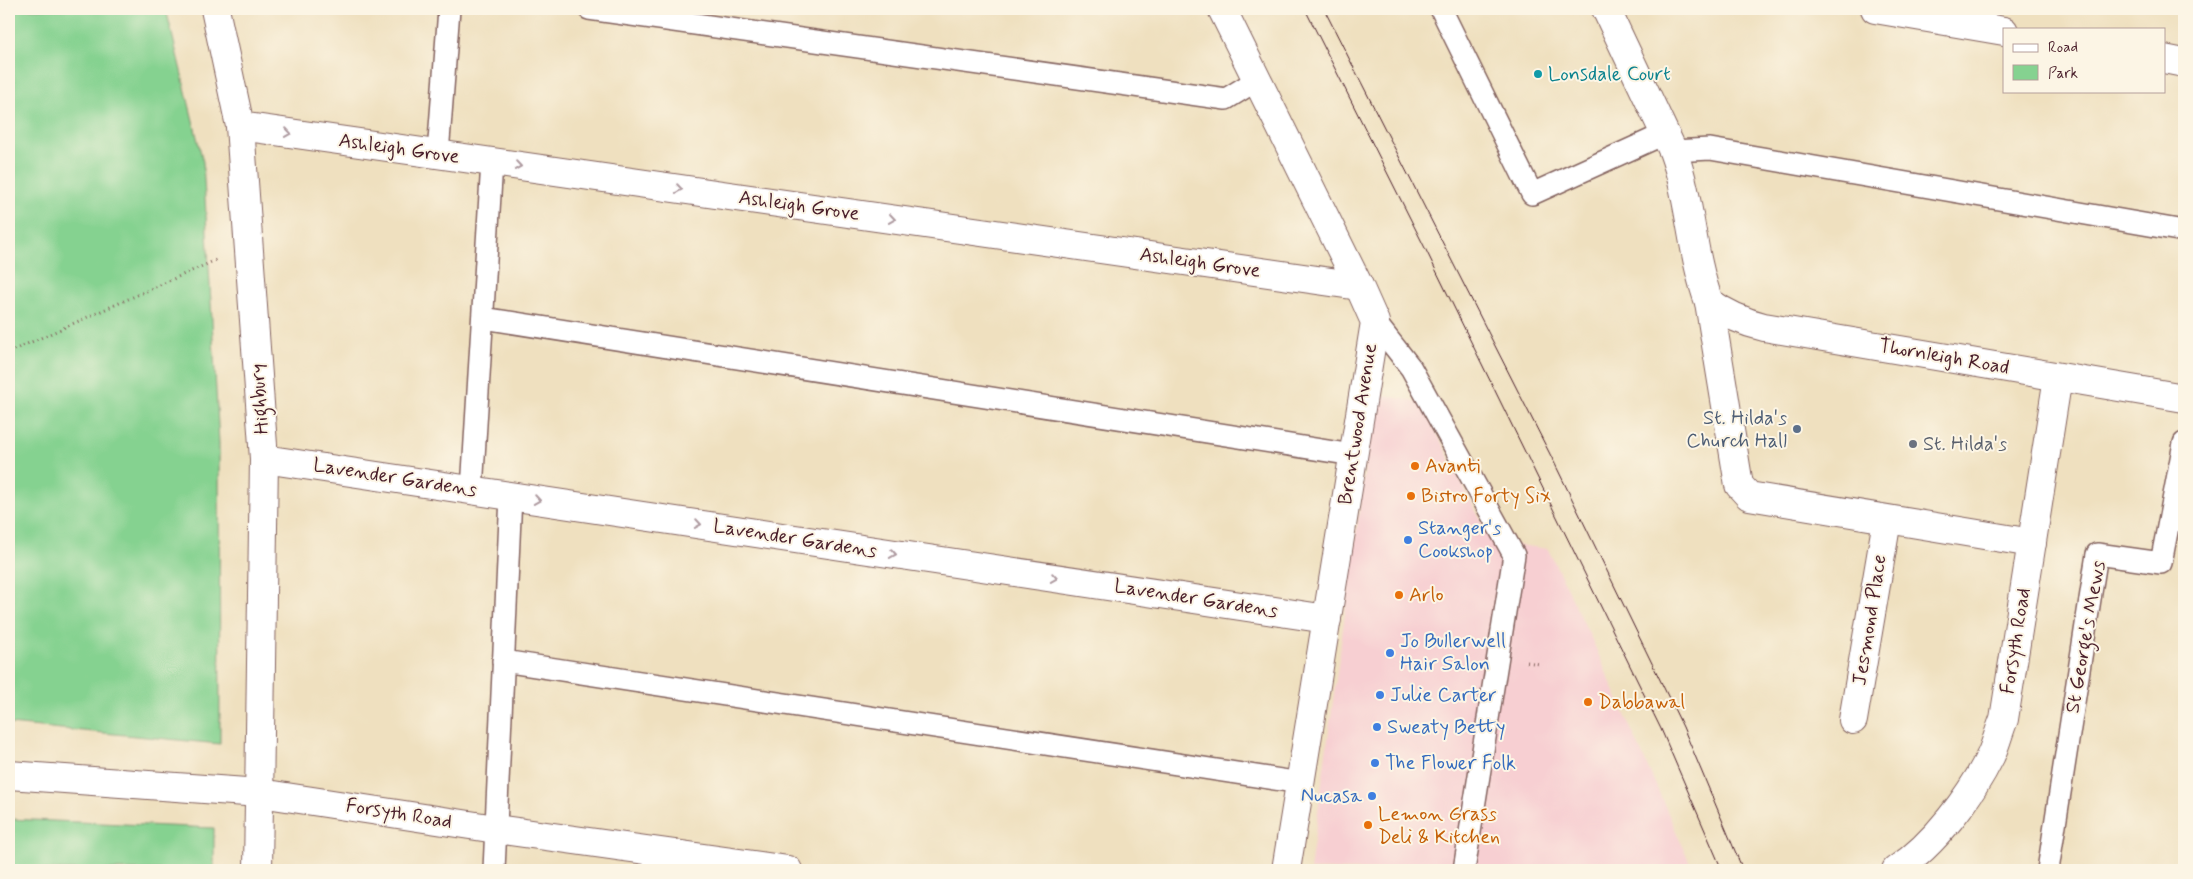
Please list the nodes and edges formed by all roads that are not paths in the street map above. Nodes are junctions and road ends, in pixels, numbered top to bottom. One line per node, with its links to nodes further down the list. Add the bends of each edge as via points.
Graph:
1 (215, 9): 12 (street, Highbury)
2 (449, 9): 14 (lane)
3 (589, 9): 11 (lane, via 1226,99)
4 (1222, 9): 11 (street, Brentwood Avenue)
5 (1441, 9): 13 (lane, via 1532,194)
6 (1606, 9): 13 (street)
7 (1875, 9): 8 (street)
8 (2003, 31)
9 (2166, 59): 10 (street)
10 (2184, 63)
11 (1257, 80): 17 (street, Brentwood Avenue)
12 (240, 126): 14 (street, Ashleigh Grove, one-way to 14); 25 (street, Highbury)
13 (1669, 142): 16 (lane); 18 (street, via 1681,173)
14 (438, 154): 15 (street, Ashleigh Grove)
15 (492, 162): 17 (street, Ashleigh Grove, one-way to 17); 19 (lane)
16 (2184, 231)
17 (1359, 286): 20 (street, Brentwood Avenue)
18 (1709, 302): 21 (street, Thornleigh Road, via 1726,315 1764,327); 28 (street, via 1738,485 1749,496)
19 (483, 318): 24 (lane); 26 (lane)
20 (1375, 322): 24 (street, Brentwood Avenue); 41 (lane, via 1411,368 1514,556)
21 (2058, 377): 22 (street, Thornleigh Road); 29 (street, Forsyth Road)
22 (2184, 398)
23 (2184, 443): 43 (lane, St George's Mews, via 2161,563 2097,554)
24 (1353, 455): 30 (street, Brentwood Avenue)
25 (264, 459): 26 (street, Lavender Gardens); 35 (street, Highbury)
26 (472, 490): 27 (street, Lavender Gardens)
27 (511, 496): 30 (street, Lavender Gardens, one-way to 30); 31 (lane)
28 (1887, 520): 29 (street); 32 (street, Jesmond Place)
29 (2032, 543): 42 (street, Forsyth Road, via 2004,719 1991,755 1943,827)
30 (1327, 619): 34 (street, Brentwood Avenue)
31 (504, 661): 34 (lane); 36 (lane)
32 (1854, 720)
33 (9, 775): 35 (street, Forsyth Road)
34 (1301, 783): 40 (street, Brentwood Avenue)
35 (260, 792): 36 (street, Forsyth Road); 37 (street, Highbury)
36 (496, 829): 38 (lane); 39 (street, Forsyth Road)
37 (258, 870)
38 (494, 870)
39 (788, 870)
40 (1286, 870)
41 (1464, 870)
42 (1896, 870)
43 (2048, 870)

